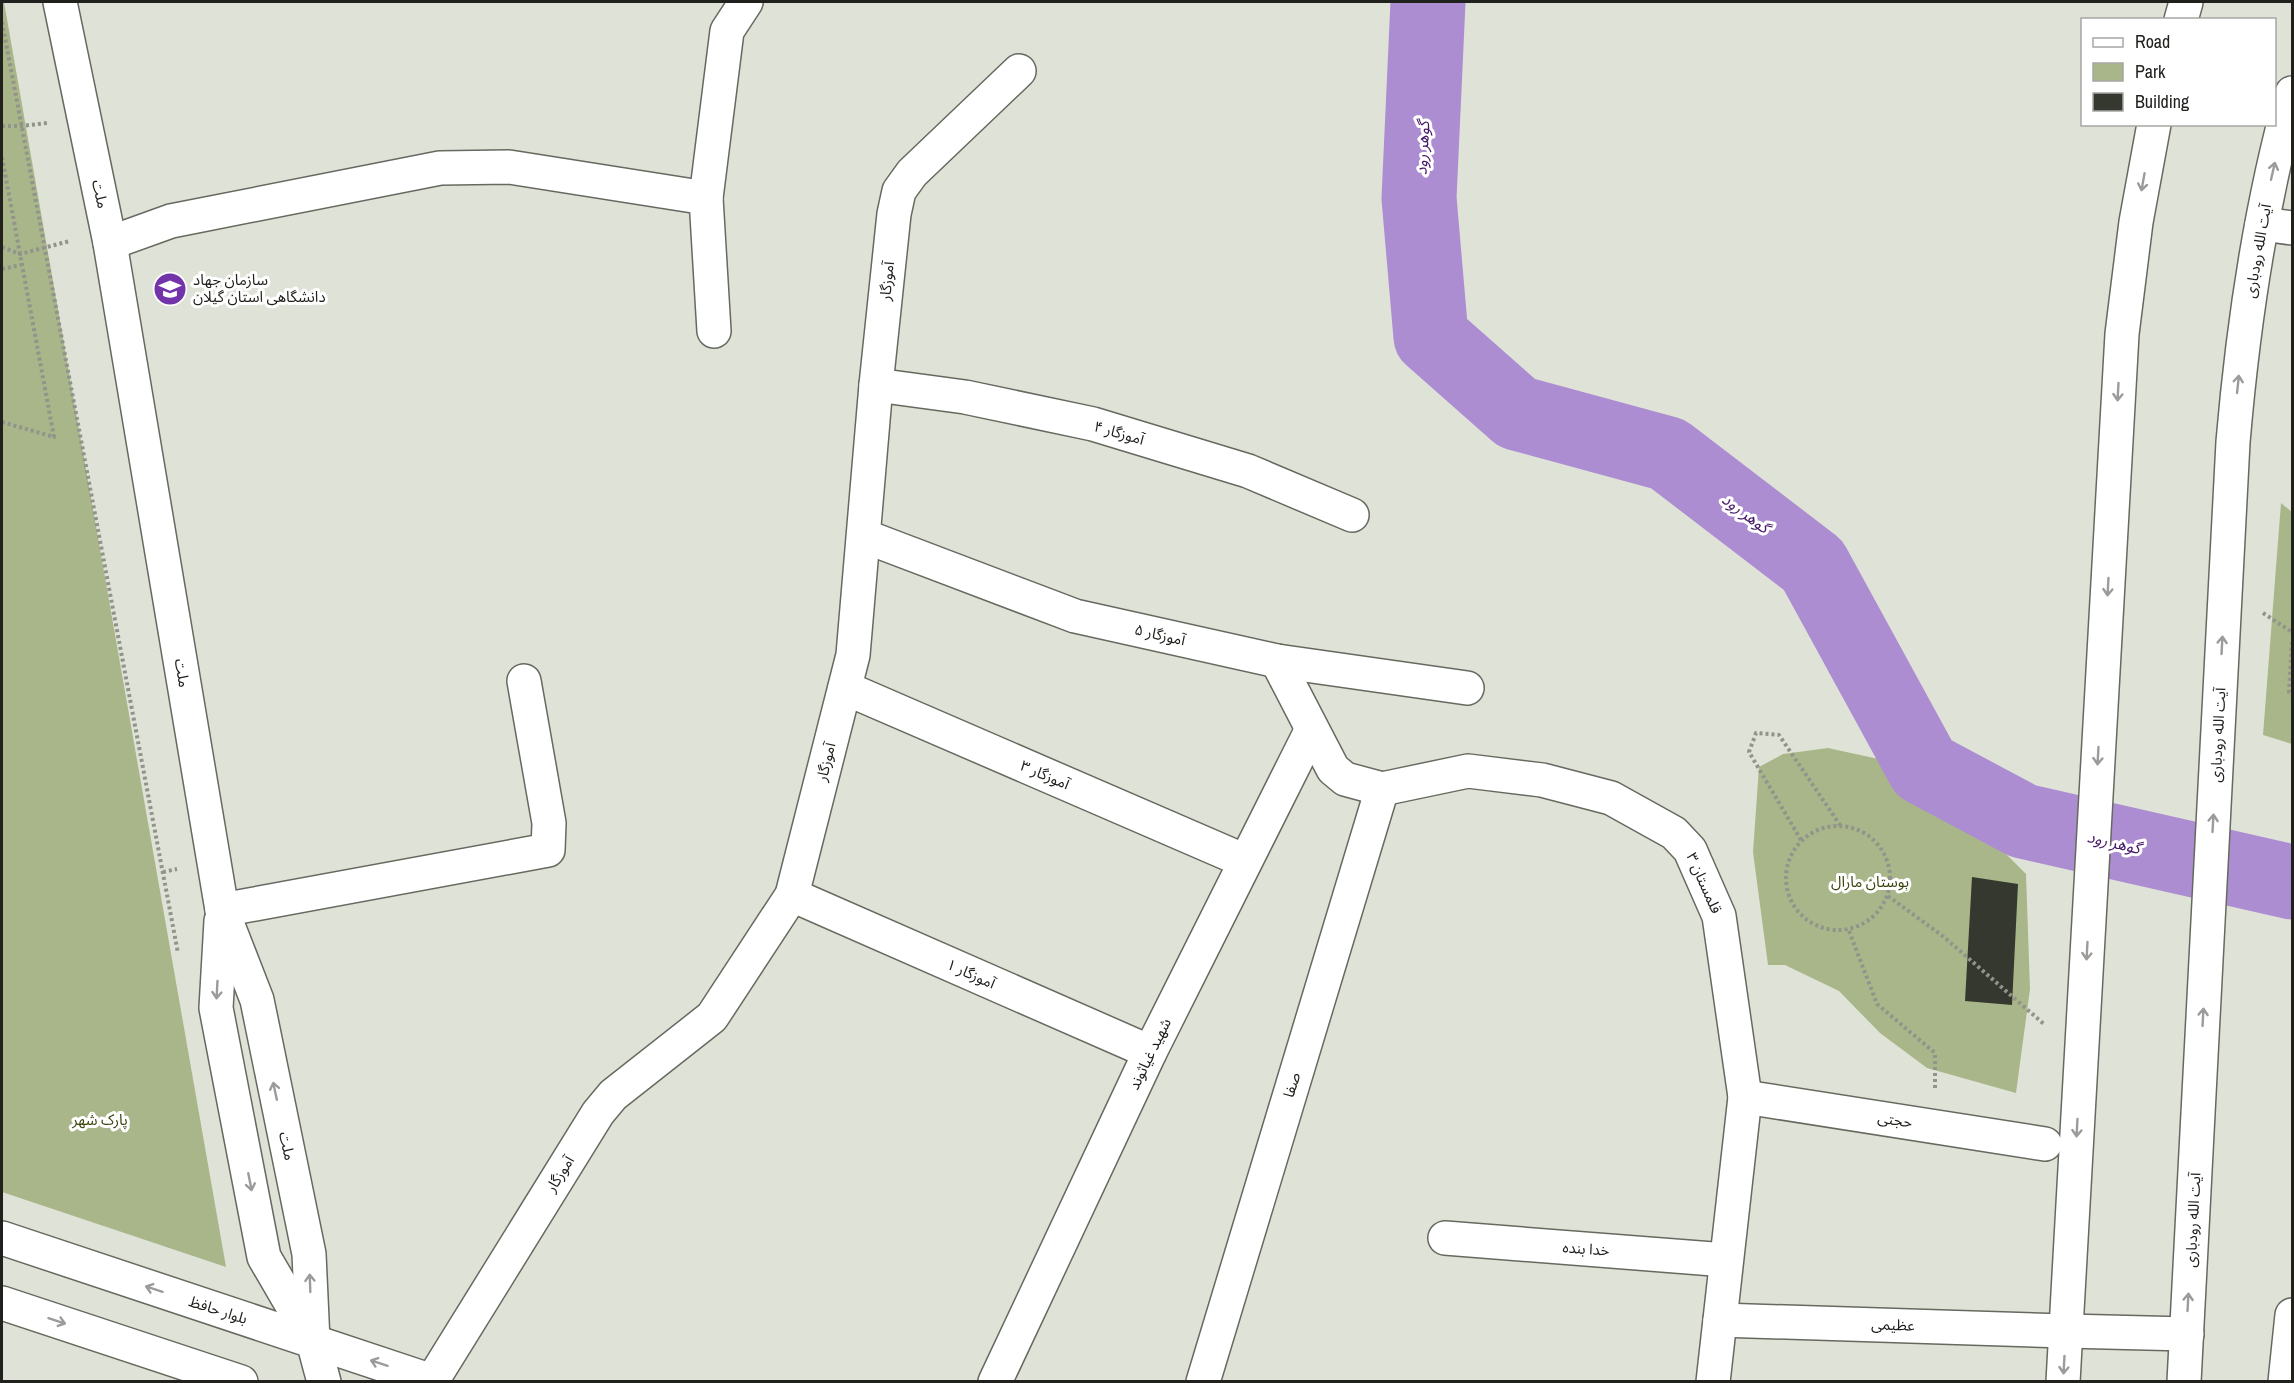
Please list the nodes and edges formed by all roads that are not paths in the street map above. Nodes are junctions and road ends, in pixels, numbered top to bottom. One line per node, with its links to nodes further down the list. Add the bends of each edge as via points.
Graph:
1 (60, 2): 10 (street, ملت)
2 (746, 2): 8 (street, via 727,31)
3 (2186, 2): 4 (street)
4 (2182, 18)
5 (1019, 71): 12 (street, آموزگار, via 912,173 899,191)
6 (2292, 93): 9 (street, آیت الله رودباری, one-way to 6)
7 (2154, 126): 33 (street, one-way to 33, via 2122,328)
8 (706, 198): 10 (street, via 509,167 440,168 171,221); 11 (street)
9 (2277, 226): 34 (street, آیت الله رودباری, one-way to 9, via 2235,412 2248,307)
10 (109, 237): 23 (street, ملت)
11 (714, 331)
12 (876, 385): 13 (street, آموزگار ۴, via 965,397 1093,424 1248,471); 14 (street, آموزگار)
13 (1352, 515)
14 (864, 536): 15 (street, آموزگار ۵, via 1076,616); 17 (street, آموزگار, via 853,655)
15 (1276, 661): 18 (street, آموزگار ۵); 19 (street, قلمستان ۳)
16 (524, 681): 23 (street, via 549,823 548,850)
17 (845, 688): 21 (street, آموزگار ۳); 22 (street, آموزگار)
18 (1467, 688)
19 (1311, 731): 20 (street, قلمستان ۳, via 1333,769 1345,779); 21 (street, شهید غیاثوند)
20 (1382, 789): 25 (street, قلمستان ۳, via 1468,771 1542,780 1611,798 1674,832 1690,850 1719,916); 40 (street, صفا)
21 (1245, 861): 24 (street, شهید غیاثوند)
22 (792, 895): 24 (street, آموزگار ۱); 36 (street, آموزگار, via 712,1017 613,1095 598,1113)
23 (222, 910): 35 (street, ملت, one-way to 23, via 309,1254 256,1000); 35 (street, one-way to 35, via 216,1008 264,1257)
24 (1150, 1052): 39 (street, شهید غیاثوند)
25 (1745, 1096): 26 (street, حجتی); 29 (street, قلمستان ۳)
26 (2045, 1144)
27 (2, 1238): 35 (street, بلوار حافظ, one-way to 27)
28 (1445, 1238): 29 (street, خدا بنده)
29 (1726, 1260): 32 (street, قلمستان ۳)
30 (2, 1303): 37 (street, one-way to 37)
31 (2292, 1315): 44 (street)
32 (1720, 1320): 33 (street, عظیمی); 41 (street, قلمستان ۳)
33 (2066, 1331): 34 (street, عظیمی); 42 (street, one-way to 42)
34 (2187, 1334): 43 (street, آیت الله رودباری)
35 (313, 1341): 36 (street, بلوار حافظ, one-way to 35); 38 (street)
36 (434, 1381)
37 (241, 1382)
38 (324, 1382)
39 (995, 1382)
40 (1203, 1382)
41 (1713, 1382)
42 (2063, 1382)
43 (2184, 1382)
44 (2285, 1382)

